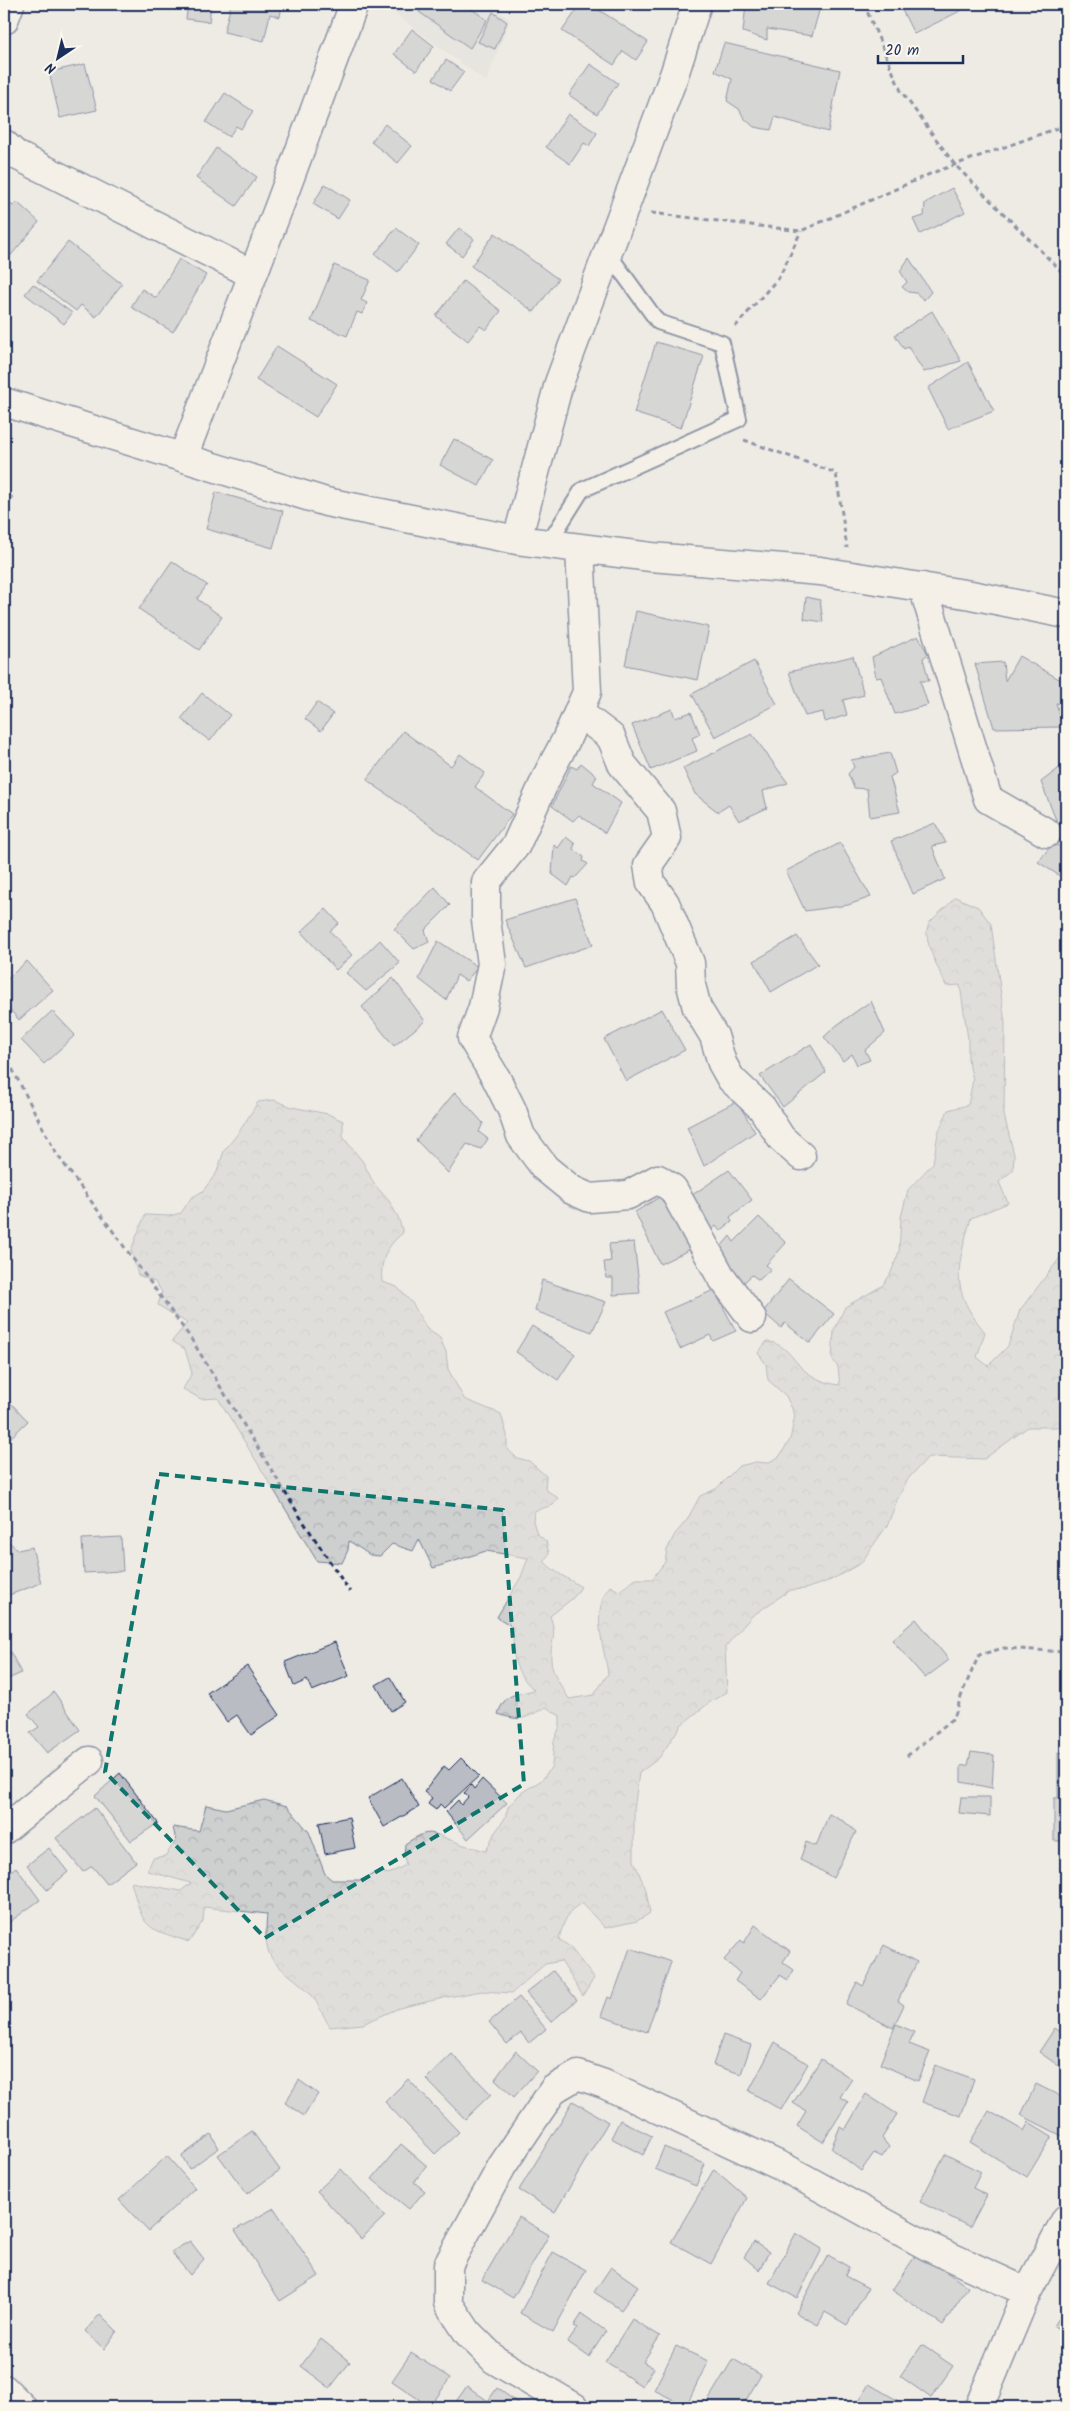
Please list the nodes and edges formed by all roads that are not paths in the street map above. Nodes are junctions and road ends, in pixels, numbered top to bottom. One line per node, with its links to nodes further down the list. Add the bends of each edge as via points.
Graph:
1 (10, 4): 4 (street)
2 (354, 4): 7 (street)
3 (697, 4): 6 (street)
4 (4, 20)
5 (4, 144): 7 (street, via 16,155)
6 (608, 252): 10 (street, via 559,383); 11 (lane, via 658,322 722,343 740,419 582,490)
7 (252, 274): 9 (street)
8 (4, 402): 9 (street)
9 (183, 457): 10 (street, via 326,502)
10 (517, 540): 11 (street)
11 (548, 544): 12 (street)
12 (580, 548): 13 (street, via 820,571); 15 (street, via 587,692)
13 (922, 588): 14 (street); 16 (street, via 988,799)
14 (1066, 614)
15 (579, 710): 17 (street, via 611,737 622,764 661,811 667,838 648,864 651,883 665,903 681,939 690,963 697,1008 714,1036 722,1063 731,1079 762,1108 781,1138); 18 (street, via 516,845 486,882 486,920 492,964 483,1007 472,1038 496,1078 521,1136 545,1168 572,1190 590,1198 628,1195 658,1179 673,1189 720,1275)
16 (1047, 833)
17 (801, 1156)
18 (752, 1318)
19 (88, 1761): 20 (street)
20 (4, 1830)
21 (1066, 2219): 22 (street)
22 (1027, 2292): 25 (street, via 929,2247 787,2169 578,2075 554,2088 502,2166 448,2265 448,2303 468,2333 495,2360); 26 (street)
23 (4, 2390): 24 (street)
24 (22, 2407)
25 (574, 2407)
26 (979, 2407)

